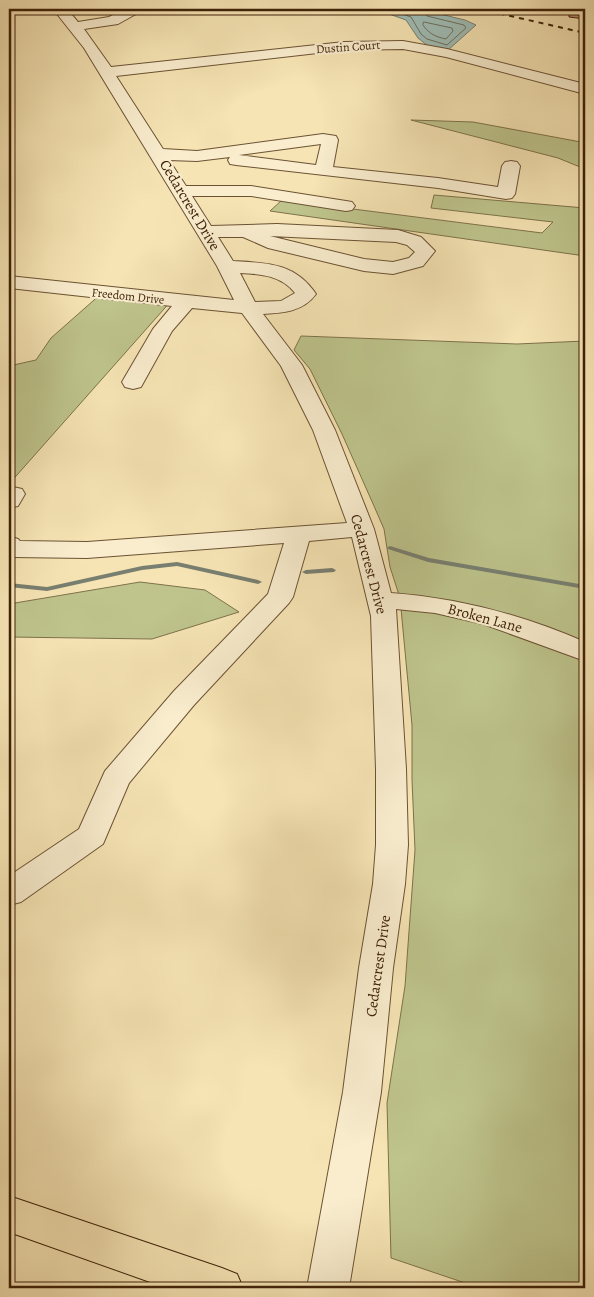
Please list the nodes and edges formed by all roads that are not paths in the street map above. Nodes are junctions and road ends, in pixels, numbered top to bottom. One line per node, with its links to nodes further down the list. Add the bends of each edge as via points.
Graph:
1 (130, 10): 2 (street, via 113,21)
2 (68, 18): 3 (street, Cedarcrest Drive)
3 (107, 72): 4 (street, Dustin Court, via 344,46 404,45 447,53); 5 (street, Cedarcrest Drive)
4 (585, 90)
5 (159, 154): 6 (street); 9 (street, Cedarcrest Drive)
6 (198, 156): 8 (street); 8 (street, via 330,140)
7 (510, 166): 8 (street, via 506,194)
8 (323, 171)
9 (180, 191): 10 (street, via 251,191); 11 (street, Cedarcrest Drive)
10 (346, 206)
11 (206, 232): 12 (street); 13 (street, Cedarcrest Drive)
12 (248, 232): 12 (street, via 277,230 398,236 414,241 426,250 416,262 393,268 364,265 268,242)
13 (227, 266): 16 (street, Cedarcrest Drive); 16 (street, Freedom Drive, via 276,270 299,284 306,294 286,307)
14 (9, 282): 15 (street, Freedom Drive)
15 (186, 302): 16 (street, Freedom Drive); 17 (street, via 162,329)
16 (248, 308): 18 (street, Cedarcrest Drive, via 291,365 310,401)
17 (133, 382)
18 (362, 529): 19 (street); 21 (street, Cedarcrest Drive)
19 (299, 533): 20 (street, via 87,550 12,549); 23 (street, via 280,597 184,698 116,780 92,836)
20 (9, 544)
21 (381, 600): 22 (street, Broken Lane, via 435,605 478,614); 26 (street, Cedarcrest Drive, via 392,845 389,884 362,1092)
22 (585, 652)
23 (9, 893)
24 (9, 1214): 25 (highway)
25 (222, 1288)
26 (328, 1288)

